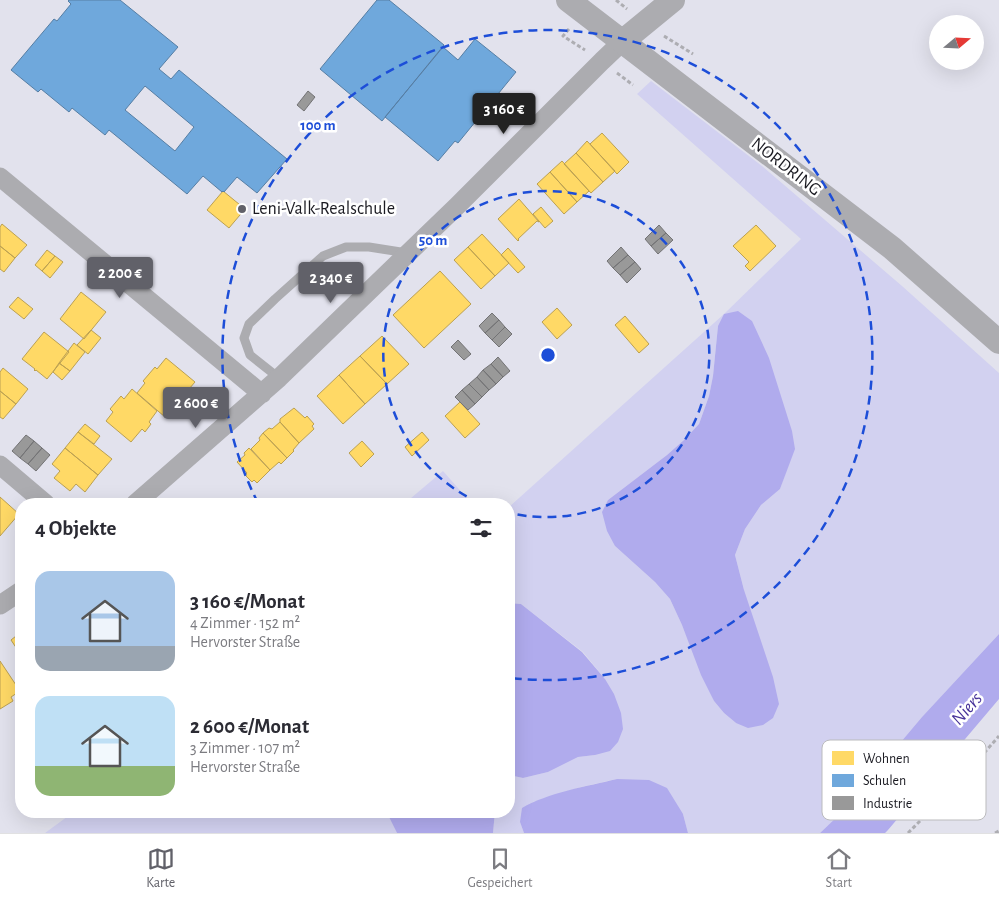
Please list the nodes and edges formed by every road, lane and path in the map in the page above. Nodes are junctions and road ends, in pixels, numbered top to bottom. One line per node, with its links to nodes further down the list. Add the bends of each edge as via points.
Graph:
1 (570, 0): 3 (street, NORDRING)
2 (673, 0): 3 (street)
3 (623, 41): 5 (street); 6 (street, NORDRING, via 892,248)
4 (0, 177): 8 (street)
5 (407, 253): 7 (street); 7 (lane, via 346,247 323,256 249,324 244,338 250,355)
6 (999, 342)
7 (279, 378): 8 (street)
8 (262, 394): 11 (street)
9 (0, 465): 10 (street)
10 (39, 498)
11 (142, 498)
12 (15, 594): 13 (street)
13 (0, 605)
14 (999, 736): 15 (path)
15 (986, 751)
16 (921, 820): 18 (path)
17 (999, 831): 19 (path)
18 (908, 833)
19 (995, 833)

